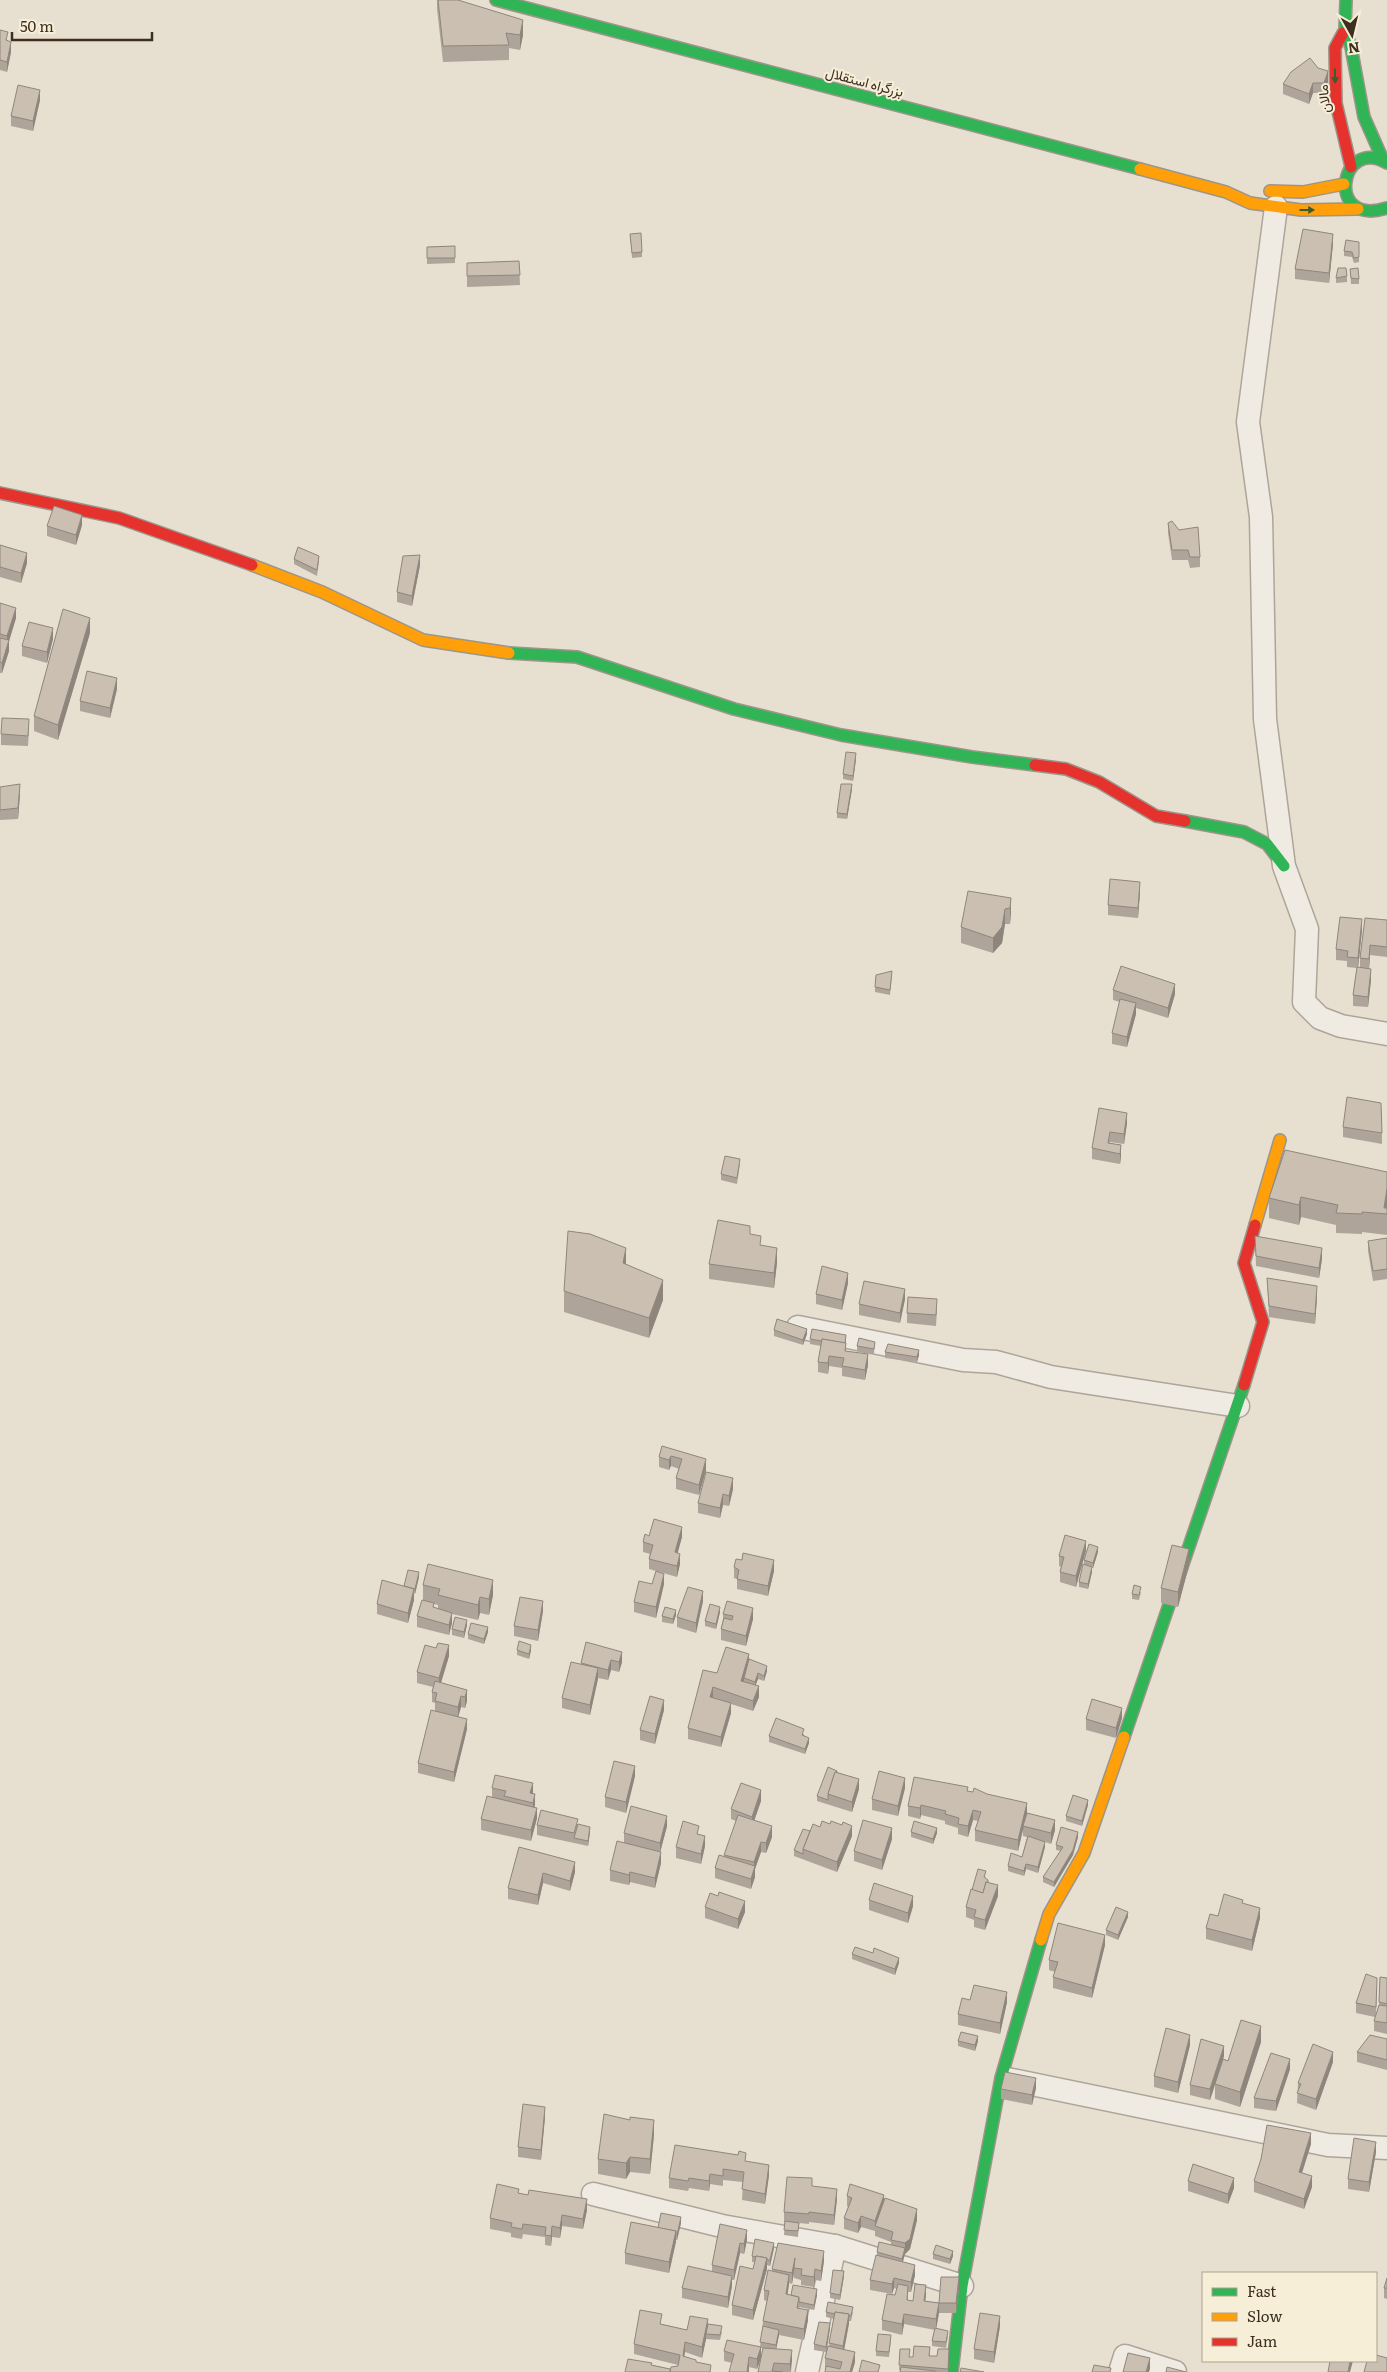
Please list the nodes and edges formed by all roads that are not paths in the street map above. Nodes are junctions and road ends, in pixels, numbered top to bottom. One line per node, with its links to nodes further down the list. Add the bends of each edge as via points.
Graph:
1 (496, 0): 7 (main road, بزرگراه استقلال)
2 (1346, 0): 3 (main road, مالان)
3 (1345, 30): 4 (main road, مالان, via 1364,117); 5 (main road, مالان, one-way to 5, via 1335,48 1336,103)
4 (1385, 161): 5 (main road, via 1372,158)
5 (1351, 167): 6 (main road)
6 (1344, 184): 7 (main road, بزرگراه استقلال, via 1303,192); 9 (main road, via 1348,198)
7 (1226, 192): 8 (main road, بزرگراه استقلال, via 1250,203)
8 (1276, 207): 9 (main road, بزرگراه استقلال, one-way to 9); 12 (street, via 1248,422 1261,517 1264,719)
9 (1358, 209): 10 (main road, بزرگراه استقلال, via 1368,213)
10 (1385, 212)
11 (0, 493): 12 (main road, via 120,518 322,592 423,640 499,652 577,657 734,709 841,735 1066,769 1099,782 1156,816 1244,832 1267,844)
12 (1284, 866): 13 (street, via 1306,929 1304,1002 1320,1018 1341,1026)
13 (1387, 1034)
14 (1280, 1140): 16 (main road, via 1244,1263 1263,1322)
15 (798, 1327): 16 (street, via 963,1360 996,1362 1051,1377)
16 (1238, 1406): 17 (main road, via 1084,1853 1050,1914)
17 (1001, 2078): 18 (street, via 1328,2145); 21 (main road)
18 (1387, 2148)
19 (593, 2194): 20 (street, via 722,2226)
20 (835, 2246): 21 (street); 23 (street)
21 (962, 2286): 22 (main road)
22 (956, 2371)
23 (807, 2372)
24 (1120, 2372): 25 (street, via 1125,2356)
25 (1175, 2372)

